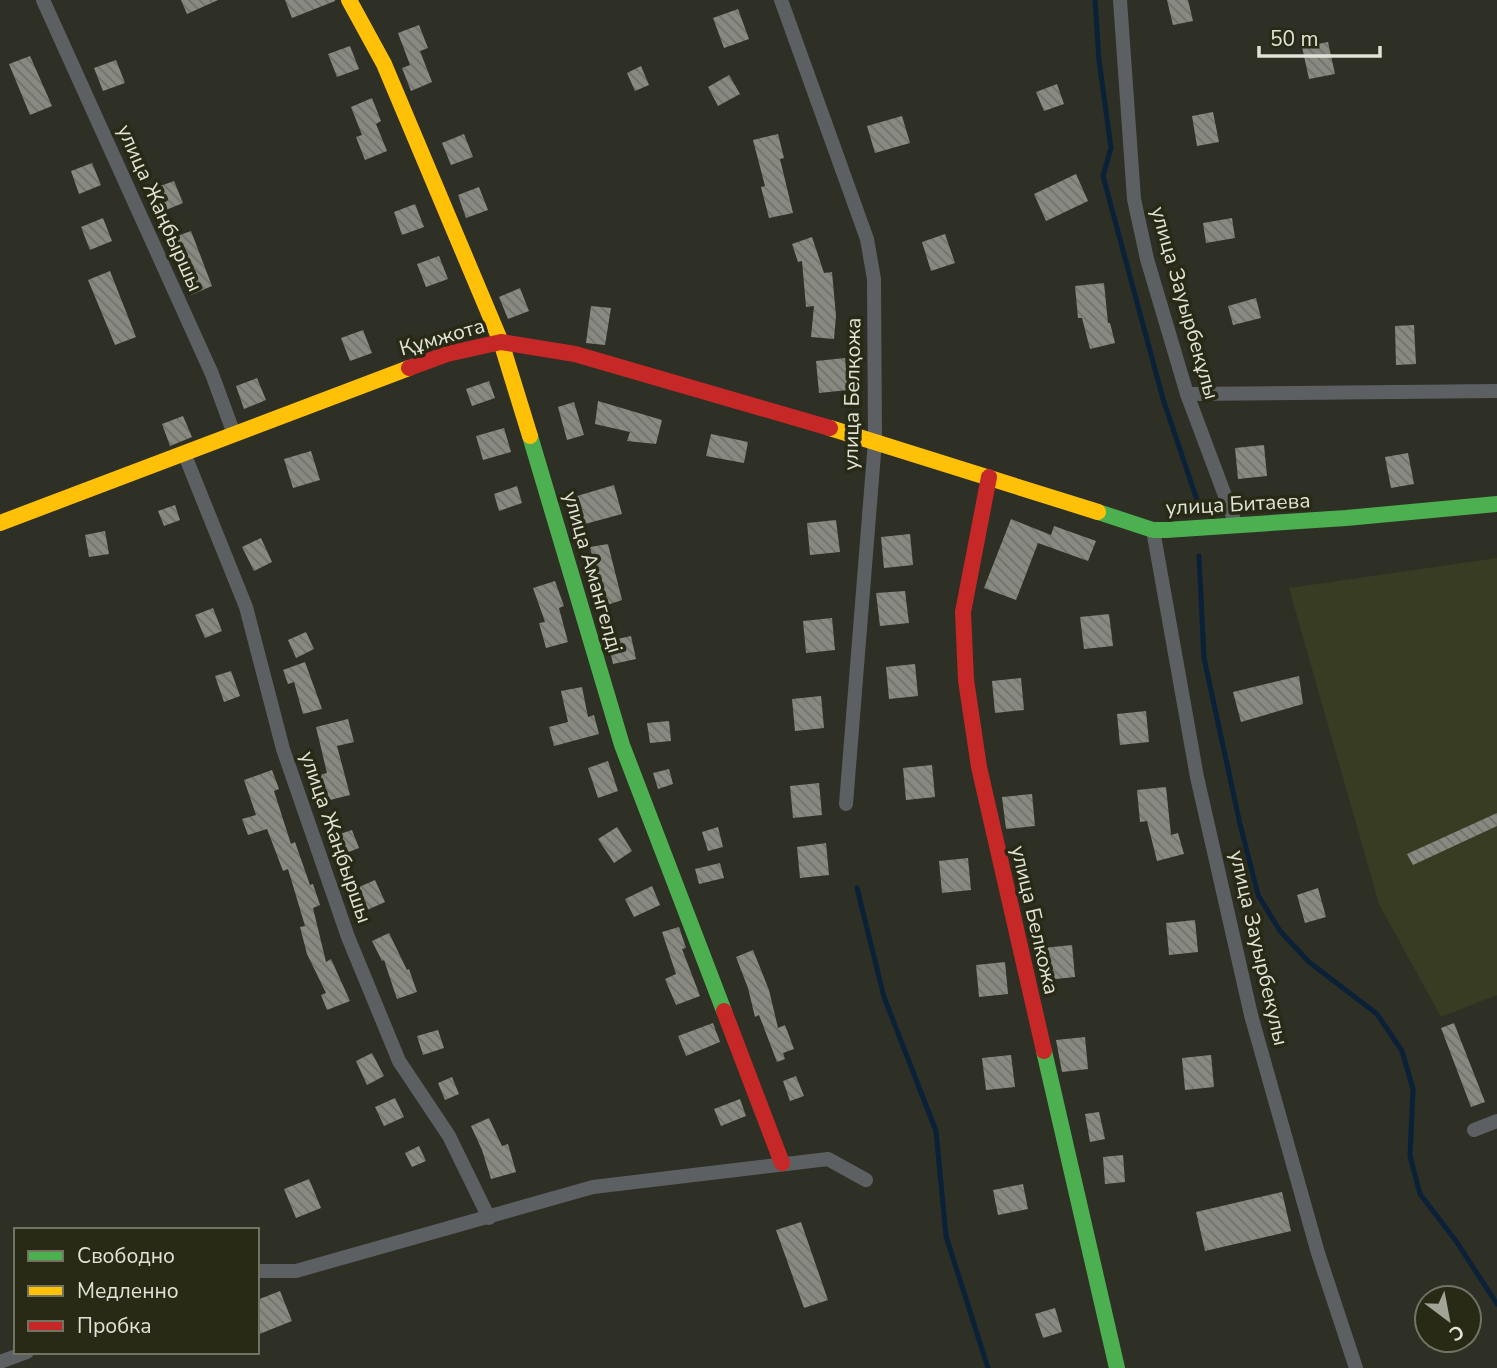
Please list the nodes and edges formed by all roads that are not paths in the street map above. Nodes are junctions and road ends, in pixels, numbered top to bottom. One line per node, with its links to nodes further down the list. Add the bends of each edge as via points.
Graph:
1 (43, 0): 8 (street, улица Жаңбыршы, via 212,374)
2 (349, 0): 5 (street, улица Амангелді, via 384,64)
3 (781, 0): 9 (street, улица Белқожа, via 867,239 874,279)
4 (1120, 0): 7 (street, улица Зауырбекұлы, via 1135,199 1147,259)
5 (501, 342): 8 (street, Құмжота, via 447,354); 9 (street, Құмжота, via 575,354); 19 (street, улица Амангелді, via 622,745)
6 (1497, 391): 7 (street)
7 (1186, 394): 14 (street, улица Зауырбекұлы)
8 (234, 434): 10 (street, Құмжота)
9 (875, 441): 11 (street, Құмжота); 16 (street, улица Белқожа)
10 (184, 453): 13 (street, Құмжота); 21 (street, улица Жаңбыршы, via 246,607 283,749 348,936 400,1061 449,1136)
11 (989, 477): 15 (street, улица Битаева); 25 (street, улица Белкожа, via 962,612 965,680 979,767)
12 (1497, 504): 14 (street, улица Битаева, via 1385,517)
13 (0, 523)
14 (1236, 526): 15 (street, улица Битаева)
15 (1153, 530): 26 (street, улица Зауырбекулы, via 1197,777 1251,1015 1318,1253)
16 (846, 804)
17 (1497, 1121): 18 (street)
18 (1474, 1130)
19 (782, 1163): 20 (street, via 828,1159); 21 (street, via 593,1187)
20 (866, 1180)
21 (489, 1217): 22 (street, via 296,1271)
22 (259, 1271)
23 (22, 1354): 24 (street)
24 (0, 1362)
25 (1117, 1368)
26 (1356, 1368)

